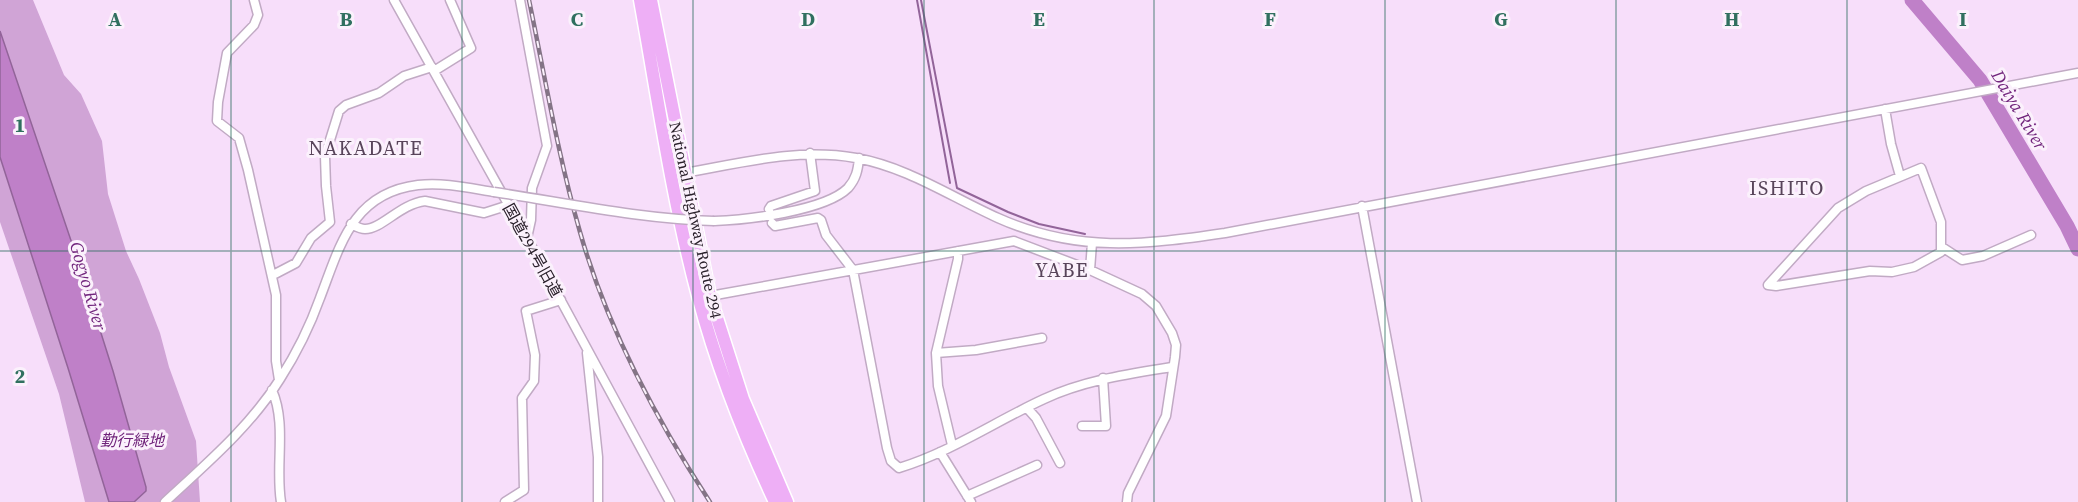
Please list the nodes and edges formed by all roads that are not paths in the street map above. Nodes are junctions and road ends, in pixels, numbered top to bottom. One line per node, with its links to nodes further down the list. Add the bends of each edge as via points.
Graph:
1 (254, 0): 26 (street, via 258,15 254,25 227,53 217,121 239,138)
2 (394, 0): 7 (street, 国道294号旧道)
3 (450, 0): 7 (street, via 471,48)
4 (520, 0): 20 (street, via 547,146 532,188)
5 (640, 0): 12 (highway, National Highway Route 294)
6 (651, 0): 12 (highway, National Highway Route 294)
7 (433, 69): 14 (street, 国道294号旧道); 26 (street, via 404,76 379,93 339,111 325,156 331,220 311,238 296,262)
8 (2078, 73): 9 (street)
9 (1885, 109): 13 (street); 15 (street)
10 (810, 153): 11 (street); 12 (street); 16 (street, via 815,192)
11 (859, 158): 18 (street, bridge, via 854,180 842,193 824,203 754,218 684,221 432,184 402,188 374,202); 21 (street, via 904,172 1010,223)
12 (679, 174): 27 (highway, National Highway Route 294); 48 (highway, National Highway Route 294, via 689,258 707,325 746,438)
13 (1900, 176): 22 (street, via 1922,168 1941,222); 22 (street, via 1838,208 1768,285 1870,271 1892,272 1914,267 1941,252)
14 (509, 205): 18 (street, via 484,213 424,201 406,206 366,229); 20 (street, 国道294号旧道)
15 (1362, 206): 21 (street, via 1167,242); 51 (street)
16 (769, 209)
17 (772, 223): 24 (street, via 775,226 818,218)
18 (351, 224): 34 (street, via 307,330)
19 (2031, 235): 22 (street, via 1983,256 1962,260)
20 (527, 238): 28 (street, 国道294号旧道)
21 (1092, 243): 25 (street)
22 (1942, 247)
23 (958, 251): 24 (street); 25 (street, via 1014,241); 31 (street)
24 (853, 270): 27 (street); 39 (street, via 891,461 899,468)
25 (1090, 270): 32 (street, via 1142,294 1156,306 1176,345)
26 (273, 275): 34 (street)
27 (710, 296): 49 (highway, National Highway Route 294, via 743,399)
28 (561, 300): 30 (street, 国道294号旧道); 45 (street, via 526,311 535,355 534,381 522,398 524,490)
29 (1042, 338): 31 (street)
30 (586, 347): 46 (street, via 598,457); 47 (street, 国道294号旧道)
31 (936, 353): 38 (street, via 938,386)
32 (1172, 367): 33 (street); 50 (street, via 1166,416)
33 (1103, 378): 36 (street); 37 (street, via 1106,426)
34 (279, 380): 35 (street)
35 (272, 390): 43 (street, via 240,429); 44 (street, via 279,422)
36 (1027, 408): 38 (street); 40 (street)
37 (1082, 426)
38 (952, 445): 39 (street)
39 (940, 452): 42 (street)
40 (1060, 463)
41 (1037, 465): 42 (street)
42 (969, 499)
43 (165, 502)
44 (281, 502)
45 (505, 502)
46 (598, 502)
47 (670, 502)
48 (775, 502)
49 (787, 502)
50 (1127, 502)
51 (1417, 502)

